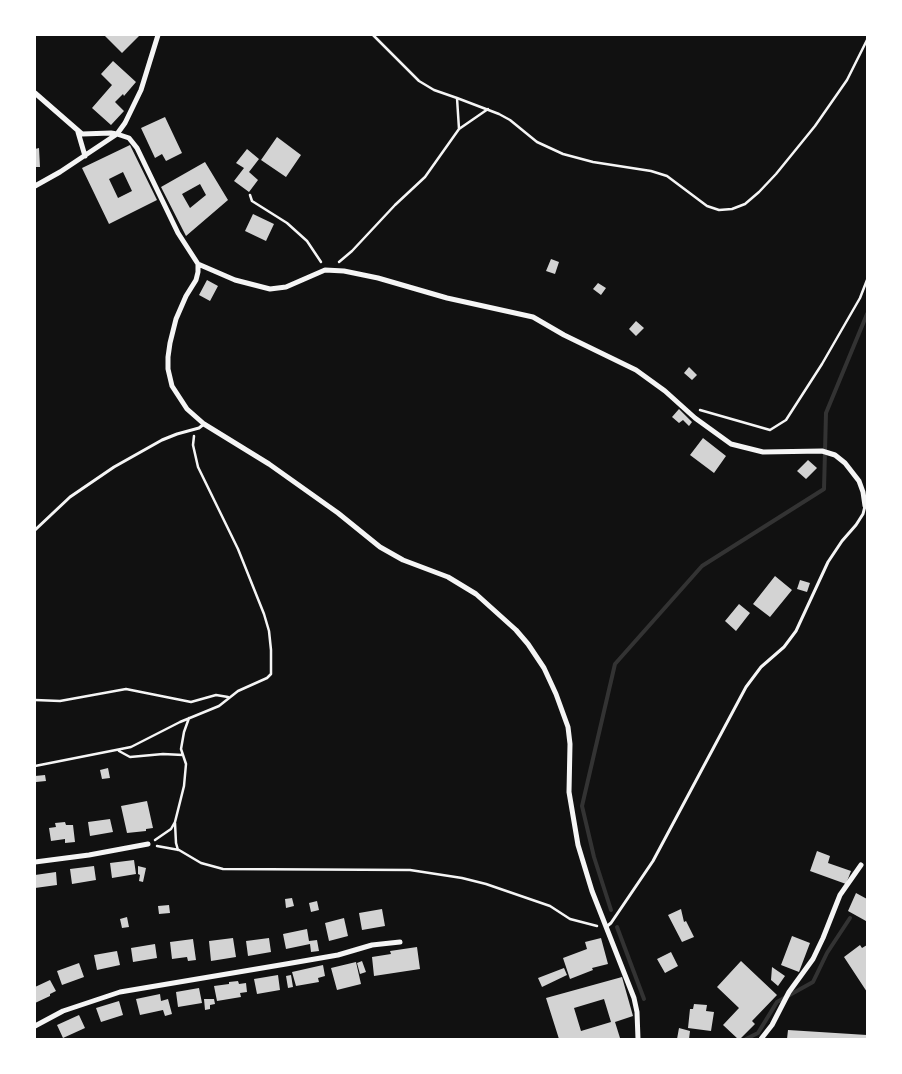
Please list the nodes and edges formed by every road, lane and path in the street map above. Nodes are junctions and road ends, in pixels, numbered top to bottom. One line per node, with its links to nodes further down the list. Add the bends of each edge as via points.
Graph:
1 (158, 35): 9 (street, via 141,90)
2 (372, 35): 5 (path, via 419,80 434,90)
3 (867, 40): 6 (path, via 829,107 776,174 745,204 732,209 719,210 707,206 668,176 564,154 537,142 510,120)
4 (35, 93): 8 (street)
5 (457, 98): 6 (path); 7 (path)
6 (488, 109): 7 (path)
7 (459, 129): 14 (path, via 425,177 352,251)
8 (78, 132): 9 (street, via 86,135); 10 (street)
9 (117, 134): 10 (street); 13 (street, via 128,138 137,148 178,233)
10 (85, 156): 11 (street)
11 (35, 186)
12 (250, 195): 14 (path, via 252,201 287,223 307,241)
13 (198, 264): 14 (street, via 235,280 270,289 286,287); 17 (street, via 196,280 172,335 168,369 177,396)
14 (327, 270): 19 (street, via 363,274 447,298 533,317 636,370 732,444 763,452 825,452 843,460 861,486)
15 (867, 280): 16 (path, via 822,364 786,420 770,430)
16 (698, 409)
17 (204, 424): 18 (lane); 32 (street, via 269,464 392,554 465,586 505,618 528,644 550,680 568,727 569,792 574,825 592,891)
18 (198, 428): 20 (lane, via 172,436 114,467 70,497); 21 (path, via 193,445 198,467 238,549 269,631 270,674)
19 (866, 506): 32 (lane, via 860,520 828,562 796,631 746,687 653,860)
20 (35, 530)
21 (229, 697): 22 (path, via 216,695 191,702 126,689 60,701); 23 (path, via 219,706)
22 (35, 700)
23 (189, 718): 24 (path); 25 (path, via 181,749)
24 (118, 750): 25 (path, via 130,757); 26 (path)
25 (183, 755): 27 (path, via 186,764 184,786)
26 (35, 766)
27 (175, 822): 28 (path, via 171,829); 29 (path)
28 (148, 844): 29 (path); 30 (street, via 89,856)
29 (179, 850): 32 (path, via 201,863 223,869 410,870 462,878 550,906 570,919)
30 (35, 862)
31 (861, 865): 36 (street, via 840,895 813,959)
32 (606, 927): 35 (street, via 635,1003)
33 (400, 942): 34 (street, via 120,992 68,1009)
34 (35, 1026)
35 (638, 1039)
36 (761, 1039)

